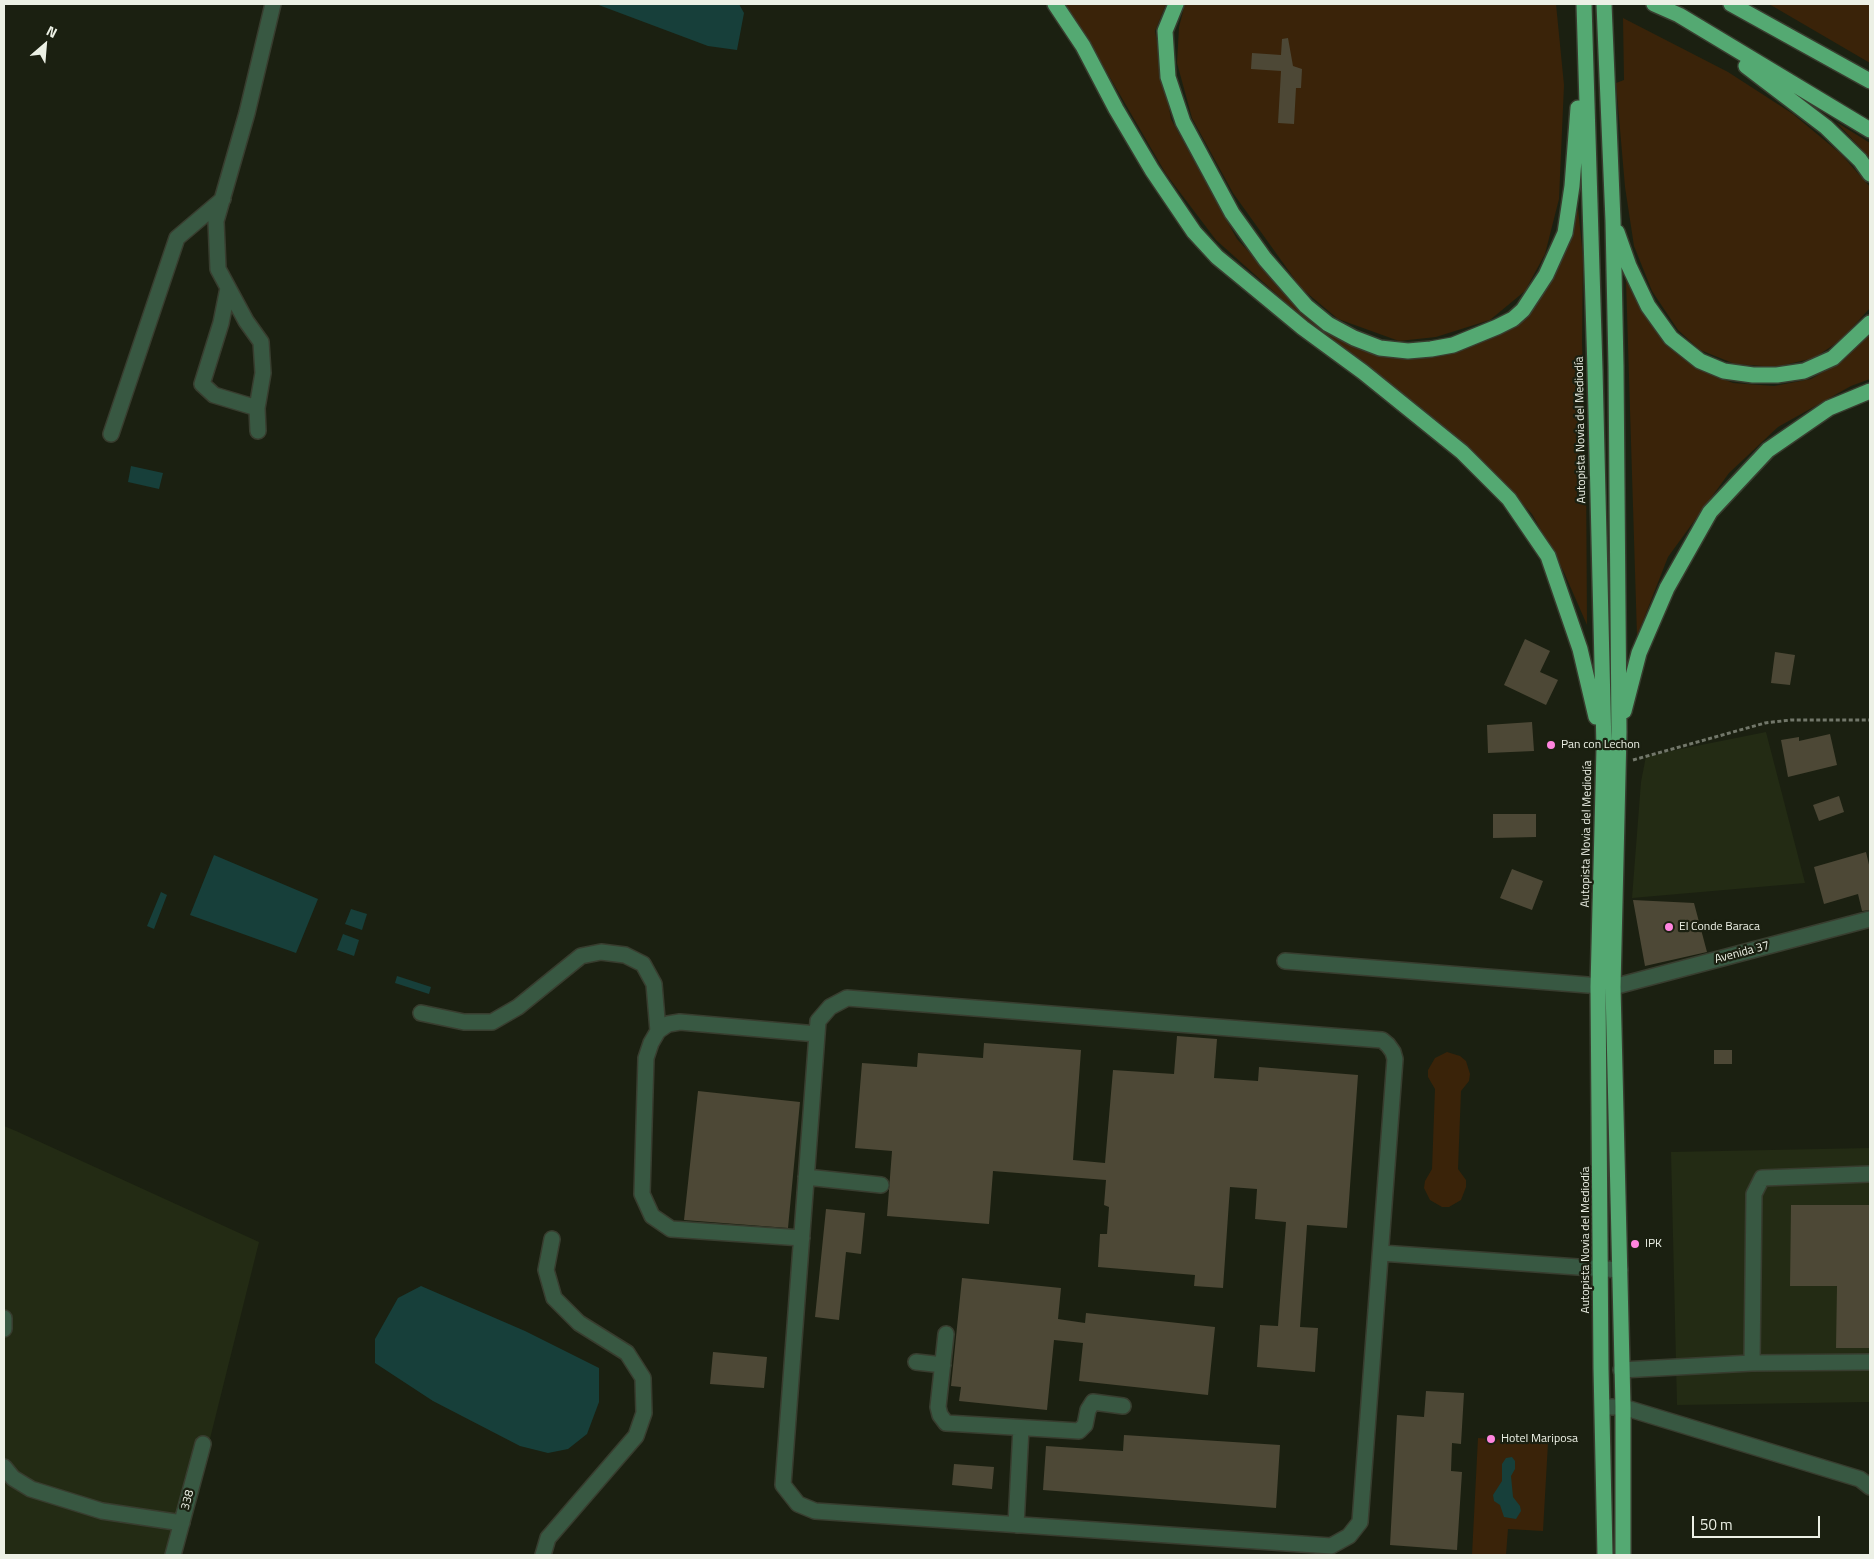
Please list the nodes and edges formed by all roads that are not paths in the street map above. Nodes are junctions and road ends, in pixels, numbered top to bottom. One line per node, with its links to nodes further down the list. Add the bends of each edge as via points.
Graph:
1 (274, 4): 13 (street)
2 (1055, 4): 22 (highway, via 1083,46 1152,170 1194,232 1217,257 1303,328 1462,452 1509,498 1548,556 1580,649)
3 (1176, 4): 9 (highway, via 1165,31 1168,76 1183,122 1232,213 1265,259 1306,306 1328,324 1380,348 1408,352 1453,345 1513,319 1523,310 1546,275 1565,233 1572,186)
4 (1584, 4): 9 (highway)
5 (1604, 4): 14 (highway, Autopista Novia del Mediodía)
6 (1654, 4): 8 (highway)
7 (1731, 4): 10 (highway)
8 (1679, 15): 11 (highway); 12 (highway, via 1826,127)
9 (1583, 24): 22 (highway, Autopista Novia del Mediodía)
10 (1870, 81)
11 (1870, 130)
12 (1870, 174)
13 (222, 199): 15 (street, via 216,221 218,269); 20 (street, via 177,238)
14 (1613, 221): 16 (highway, via 1648,306 1671,338 1700,360 1724,371 1753,376 1804,371 1833,358); 21 (highway, Autopista Novia del Mediodía)
15 (228, 288): 18 (street, via 261,342 263,373); 18 (street, via 202,384 214,394)
16 (1870, 323)
17 (1870, 391): 21 (highway, via 1829,408 1768,450 1710,512 1667,588 1639,654)
18 (257, 408): 19 (street)
19 (258, 431)
20 (111, 434)
21 (1619, 732): 25 (highway, Autopista Novia del Mediodía)
22 (1604, 748): 25 (highway, Autopista Novia del Mediodía)
23 (1870, 919): 25 (street, Avenida 37)
24 (1285, 961): 25 (street, Avenida 37)
25 (1606, 987): 35 (highway, Autopista Novia del Mediodía); 36 (highway, Autopista Novia del Mediodía)
26 (421, 1013): 27 (street, via 464,1022 492,1022 518,1007 581,956 601,952 625,955 643,964 654,984)
27 (658, 1031): 28 (street, via 668,1024 680,1022); 32 (street, via 646,1058 642,1194 652,1216 672,1229)
28 (817, 1034): 30 (street); 34 (street, via 818,1021 830,1007 847,998 1382,1040 1395,1059)
29 (1870, 1174): 42 (street, via 1762,1178 1754,1194)
30 (806, 1177): 31 (street); 32 (street)
31 (881, 1185)
32 (802, 1238): 53 (street, via 783,1485 798,1504 815,1511)
33 (552, 1239): 55 (street, via 546,1270 554,1298 579,1323 627,1353 643,1378 644,1413 636,1436 548,1538)
34 (1381, 1253): 35 (street); 53 (street, via 1360,1522 1349,1536 1331,1546)
35 (1602, 1269): 36 (street); 46 (highway, Autopista Novia del Mediodía)
36 (1620, 1270): 44 (highway, Autopista Novia del Mediodía)
37 (4, 1318): 38 (street)
38 (4, 1329)
39 (946, 1334): 43 (street)
40 (916, 1362): 43 (street)
41 (1870, 1362): 42 (street)
42 (1752, 1363): 44 (street)
43 (943, 1366): 48 (street, via 938,1407 946,1423)
44 (1621, 1370): 47 (highway, Autopista Novia del Mediodía)
45 (1123, 1406): 48 (street, via 1093,1402 1086,1425 1079,1431)
46 (1603, 1407): 47 (street); 56 (highway, Autopista Novia del Mediodía)
47 (1623, 1407): 51 (street, via 1860,1479); 57 (highway, Autopista Novia del Mediodía)
48 (1021, 1428): 53 (street)
49 (203, 1444): 52 (street, 338)
50 (4, 1468): 52 (street, via 31,1490 102,1511)
51 (1870, 1487)
52 (182, 1523): 54 (street, 338)
53 (1016, 1525)
54 (174, 1555)
55 (543, 1555)
56 (1605, 1555)
57 (1623, 1555)

